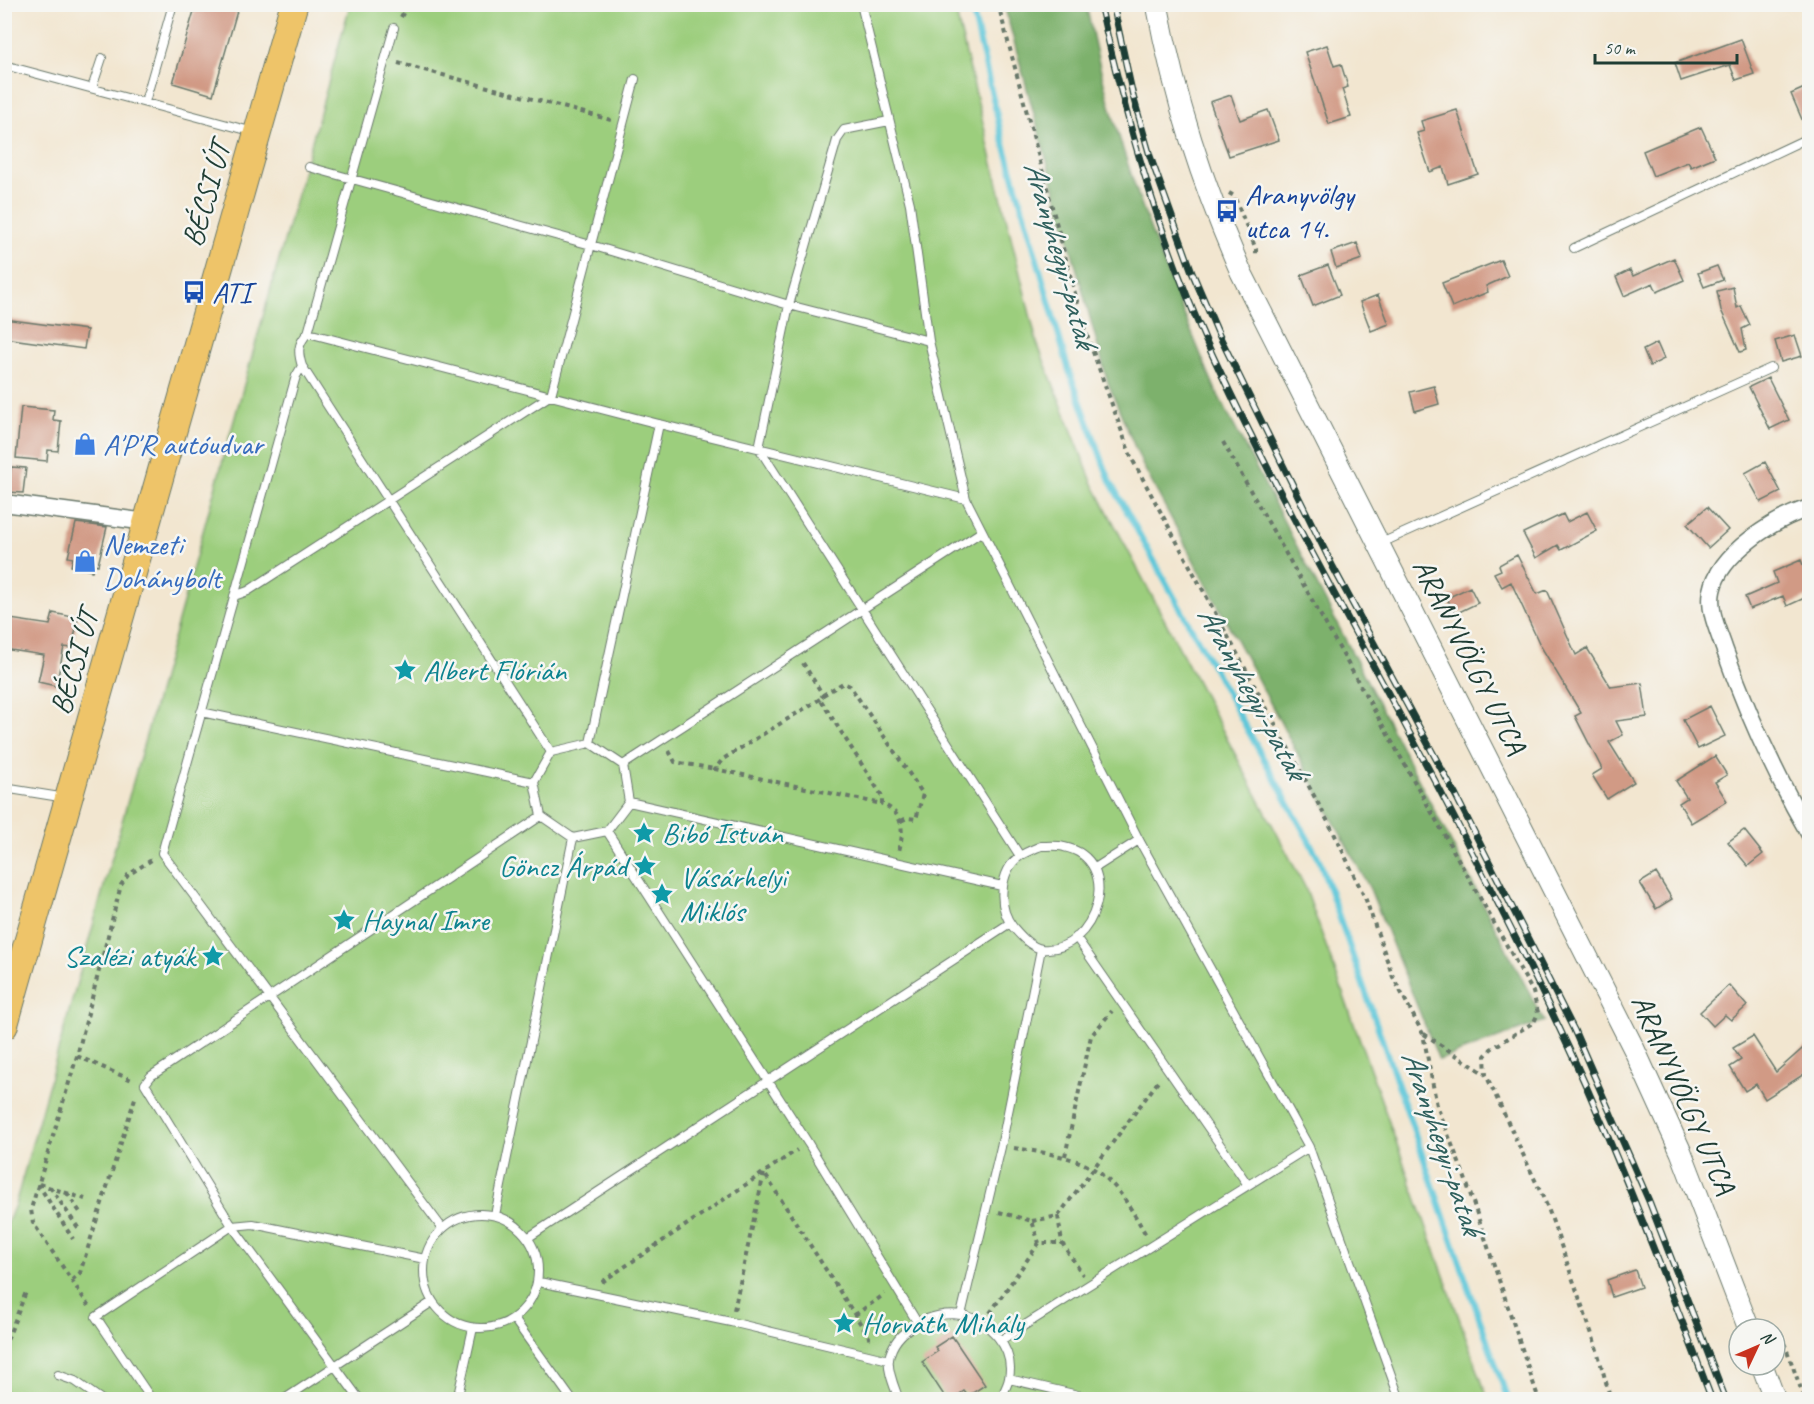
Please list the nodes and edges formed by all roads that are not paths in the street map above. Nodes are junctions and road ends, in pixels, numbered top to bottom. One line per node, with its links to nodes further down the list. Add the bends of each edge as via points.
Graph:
1 (173, 4): 10 (lane)
2 (294, 4): 12 (main road, BÉCSI ÚT)
3 (861, 4): 11 (lane)
4 (1157, 4): 32 (street, ARANYVÖLGY UTCA, via 1176,96 1220,223)
5 (394, 28): 15 (lane)
6 (102, 58): 9 (lane)
7 (4, 65): 9 (lane)
8 (635, 80): 16 (lane)
9 (92, 88): 10 (lane)
10 (145, 102): 12 (lane)
11 (889, 121): 18 (lane, via 844,130 837,140); 20 (lane, via 910,204)
12 (257, 134): 30 (main road, BÉCSI ÚT)
13 (1809, 136): 17 (lane)
14 (309, 166): 15 (lane)
15 (350, 180): 16 (lane); 19 (lane)
16 (591, 245): 18 (lane); 23 (lane)
17 (1575, 248)
18 (789, 305): 20 (lane); 25 (lane)
19 (308, 333): 21 (lane, via 298,352); 23 (lane)
20 (929, 341): 26 (lane)
21 (302, 366): 27 (lane); 33 (lane)
22 (1771, 368): 32 (lane)
23 (551, 395): 24 (lane); 27 (lane)
24 (659, 424): 25 (lane); 36 (lane)
25 (759, 448): 26 (lane); 34 (lane)
26 (966, 499): 31 (lane)
27 (388, 500): 33 (lane, via 248,591); 37 (lane)
28 (4, 503): 30 (street)
29 (1809, 508): 45 (street, via 1742,546 1719,570 1711,594 1714,618 1759,739)
30 (147, 522): 41 (main road, BÉCSI ÚT)
31 (981, 532): 34 (lane); 47 (lane)
32 (1379, 544): 67 (street, ARANYVÖLGY UTCA, via 1634,1049 1681,1152)
33 (234, 596): 35 (lane)
34 (864, 609): 38 (lane); 48 (lane)
35 (201, 712): 39 (lane); 54 (lane, via 162,853)
36 (591, 743): 37 (lane); 38 (lane)
37 (551, 752): 39 (lane)
38 (623, 765): 42 (lane)
39 (534, 782): 43 (lane)
40 (4, 788): 41 (lane)
41 (70, 799): 55 (main road, BÉCSI ÚT)
42 (629, 802): 44 (lane); 50 (lane)
43 (541, 816): 46 (lane); 54 (lane)
44 (607, 831): 46 (lane); 56 (lane)
45 (1809, 835)
46 (573, 838): 59 (lane)
47 (1139, 840): 49 (lane); 57 (lane)
48 (1020, 856): 49 (lane, via 1041,846 1065,847); 50 (lane, via 1008,869)
49 (1095, 868): 52 (lane, via 1100,887 1097,905 1089,923)
50 (1002, 886): 51 (lane)
51 (1010, 923): 53 (lane, via 1023,939); 56 (lane)
52 (1076, 937): 53 (lane, via 1061,946); 58 (lane)
53 (1041, 949): 66 (lane, via 1001,1147)
54 (270, 994): 60 (lane, via 145,1084); 61 (lane)
55 (4, 1026)
56 (768, 1082): 62 (lane); 69 (lane)
57 (1309, 1147): 58 (lane); 86 (lane)
58 (1248, 1185): 71 (lane)
59 (495, 1215): 61 (lane, via 468,1215); 62 (lane, via 514,1223)
60 (232, 1226): 63 (lane, via 253,1224); 73 (lane); 78 (lane, via 96,1317)
61 (442, 1228): 63 (lane, via 430,1244)
62 (529, 1237): 64 (lane, via 538,1260)
63 (425, 1260): 65 (lane, via 424,1279)
64 (538, 1282): 68 (lane, via 531,1302); 72 (lane)
65 (432, 1302): 70 (lane, via 447,1318); 73 (lane)
66 (961, 1315): 69 (lane); 71 (lane, via 983,1323)
67 (1744, 1317)
68 (514, 1319): 70 (lane, via 494,1328); 82 (lane)
69 (917, 1322): 72 (lane, via 899,1338)
70 (473, 1328): 81 (lane)
71 (1001, 1340): 76 (lane, via 1010,1360)
72 (889, 1360): 83 (lane)
73 (336, 1365): 79 (lane); 80 (lane)
74 (58, 1375): 77 (lane)
75 (1766, 1377): 87 (street)
76 (1009, 1379): 84 (lane); 85 (lane)
77 (102, 1400)
78 (152, 1400)
79 (283, 1400)
80 (360, 1400)
81 (457, 1400)
82 (572, 1400)
83 (899, 1400)
84 (1000, 1400)
85 (1099, 1400)
86 (1400, 1400)
87 (1775, 1400)

